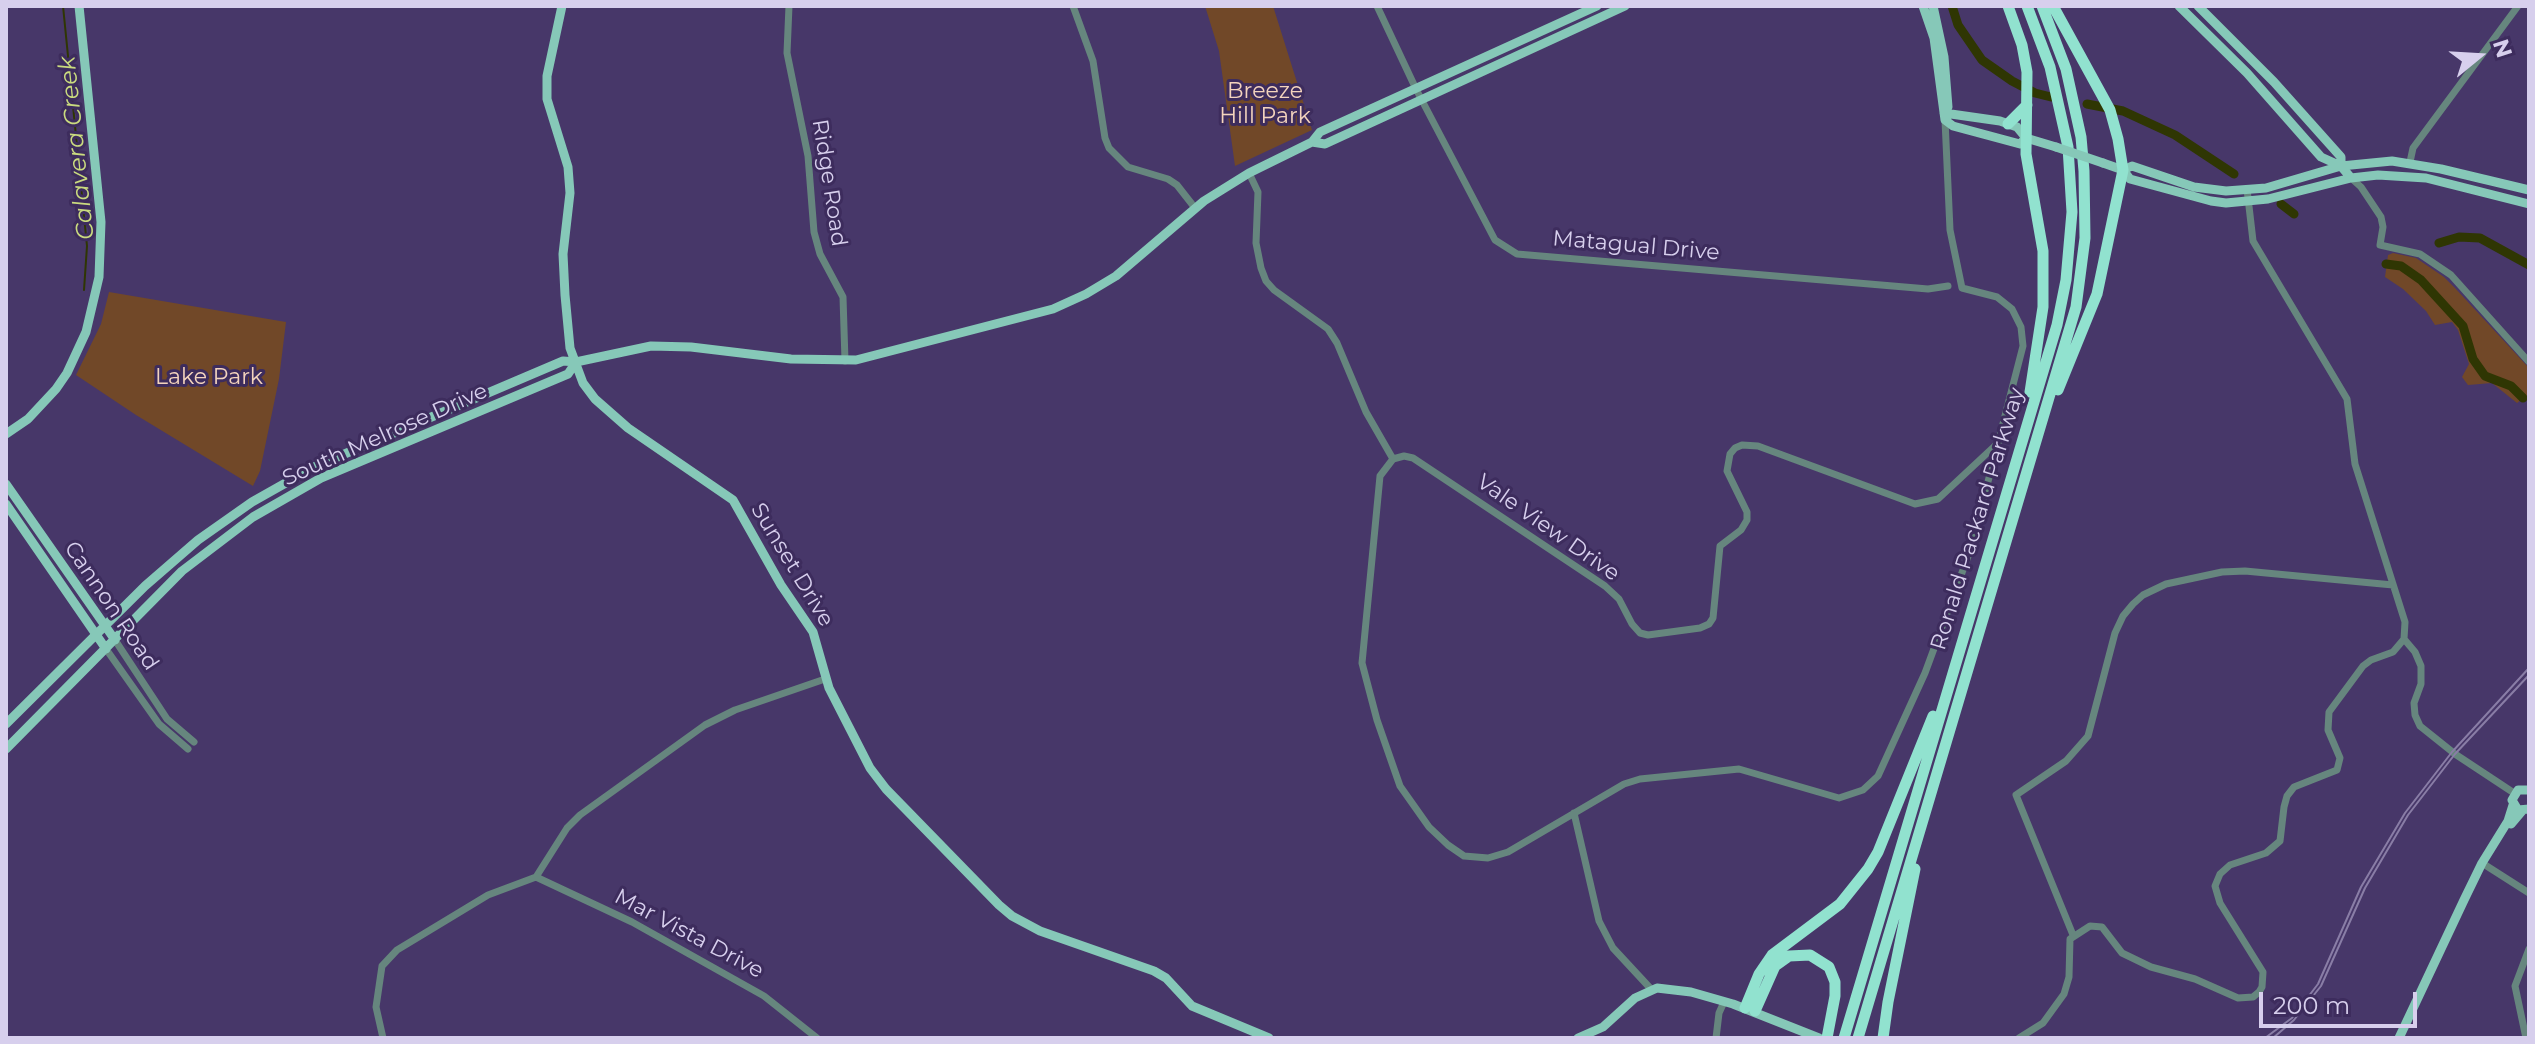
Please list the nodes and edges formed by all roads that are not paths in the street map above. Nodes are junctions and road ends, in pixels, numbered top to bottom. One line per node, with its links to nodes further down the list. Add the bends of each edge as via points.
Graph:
1 (79, 6): 38 (main road, via 101,222 99,277 86,332 67,373 47,400)
2 (562, 6): 34 (main road, Sunset Drive, via 547,99 568,167 563,271)
3 (789, 6): 33 (street, Ridge Road, via 787,53 808,156 814,232 843,297)
4 (1073, 6): 31 (street, via 1093,61 1109,148 1128,167 1177,185)
5 (1377, 6): 17 (street, Matagual Drive)
6 (1597, 6): 17 (main road, South Melrose Drive)
7 (1622, 6): 17 (main road, South Melrose Drive)
8 (1923, 6): 19 (main road, via 1934,38)
9 (1933, 6): 19 (main road, via 1944,57)
10 (2008, 6): 18 (highway, via 2024,57)
11 (2027, 6): 42 (highway, Ronald Packard Parkway, via 2062,110 2071,223 2062,302)
12 (2042, 6): 36 (highway, Ronald Packard Parkway, via 2071,91 2086,204 2076,307)
13 (2053, 6): 24 (highway, via 2110,110)
14 (2179, 6): 23 (main road, via 2321,157)
15 (2198, 6): 23 (main road, via 2274,82 2341,157)
16 (2518, 6): 22 (street, via 2413,148)
17 (1418, 94): 25 (main road, South Melrose Drive, via 1320,132 1312,142); 32 (street, Matagual Drive, via 1495,240 1517,254 1925,289)
18 (2025, 113): 20 (highway); 21 (highway)
19 (1944, 117): 20 (main road, via 1970,115); 21 (main road, via 1953,126 2020,144); 40 (street, via 1950,230 1962,288 1997,297 2012,309 2022,331)
20 (2008, 124): 21 (main road)
21 (2026, 138): 24 (main road, bridge); 42 (highway, via 2044,280 2038,350)
22 (2410, 162): 23 (main road); 28 (main road)
23 (2341, 166): 26 (main road); 27 (main road)
24 (2123, 170): 27 (main road, via 2132,166 2194,187); 29 (main road, via 2130,179 2180,195); 36 (highway, via 2097,294)
25 (1249, 173): 31 (main road, South Melrose Drive); 41 (street, via 1258,192 1256,243 1266,281 1328,329)
26 (2351, 178): 29 (main road); 30 (main road, via 2426,178); 35 (street, via 2381,217 2380,245 2420,254 2451,275)
27 (2247, 189): 29 (street)
28 (2529, 190)
29 (2248, 201): 48 (street, via 2253,241 2347,399 2355,464)
30 (2529, 204)
31 (1195, 208): 33 (main road, South Melrose Drive, via 1116,276 1053,309)
32 (1948, 286)
33 (845, 361): 34 (main road, South Melrose Drive, via 651,346)
34 (576, 362): 37 (main road, South Melrose Drive, via 563,361); 39 (main road, South Melrose Drive, via 568,374); 55 (main road, Sunset Drive, via 583,383 612,414 733,500 813,632)
35 (2529, 362)
36 (2048, 405): 58 (highway, Ronald Packard Parkway)
37 (408, 428): 39 (main road); 46 (main road, South Melrose Drive, via 314,467 252,502)
38 (6, 434)
39 (412, 439): 47 (main road, South Melrose Drive, via 321,478 253,517)
40 (1998, 443): 41 (street, Vale View Drive, via 1938,499 1915,504 1758,446 1735,448 1727,471 1747,520 1720,546 1713,618 1700,628 1651,635 1640,633 1605,586 1413,458); 62 (street, via 1942,631 1878,776 1863,790 1829,797 1730,768 1640,779)
41 (1393, 459): 62 (street, via 1380,476 1362,663 1395,775 1429,827 1464,856 1488,858 1508,852)
42 (2017, 459): 54 (highway, Ronald Packard Parkway)
43 (6, 484): 45 (main road, Cannon Road)
44 (6, 504): 45 (main road, Cannon Road)
45 (40, 544): 49 (main road, Cannon Road); 50 (main road, Cannon Road)
46 (191, 546): 47 (main road); 49 (main road, South Melrose Drive)
47 (185, 568): 52 (main road, South Melrose Drive)
48 (2393, 585): 51 (street, via 2406,626); 66 (street, via 2222,572 2166,584 2143,595 2123,616 2088,736 2066,761 2016,795)
49 (105, 626): 50 (main road, South Melrose Drive); 52 (main road, Cannon Road)
50 (96, 635): 53 (main road, Cannon Road); 56 (main road, South Melrose Drive)
51 (2404, 639): 60 (street, via 2421,666 2414,703 2420,726); 66 (street, via 2393,652 2363,666 2329,712 2328,730 2339,767 2294,787 2284,807 2280,841 2266,853 2230,865 2215,886 2263,972 2259,992 2238,998 2151,967 2122,953 2102,927 2090,926)
52 (115, 640): 53 (main road, South Melrose Drive); 53 (street, Cannon Road, via 167,719 191,745 159,724)
53 (106, 649): 57 (main road, South Melrose Drive)
54 (1955, 664): 70 (highway, via 1868,869 1834,909 1772,955 1759,974); 78 (highway, Ronald Packard Parkway)
55 (825, 679): 64 (street, via 705,725 580,815); 73 (main road, Sunset Drive, via 862,754 886,789 1012,916 1154,971 1192,1006)
56 (6, 724)
57 (6, 749)
58 (1938, 771): 79 (highway, Ronald Packard Parkway); 80 (highway)
59 (2528, 788): 60 (main road)
60 (2514, 793): 61 (main road)
61 (2521, 808): 63 (main road)
62 (1574, 813): 68 (street, via 1599,921 1613,948)
63 (2484, 864): 65 (street); 82 (main road)
64 (536, 877): 71 (street, via 476,901 388,958 376,1007); 72 (street, Mar Vista Drive, via 632,922 764,996)
65 (2529, 893)
66 (2073, 935): 81 (street, via 2064,994 2043,1023)
67 (2529, 949): 83 (street, via 2515,986)
68 (1651, 989): 69 (main road, via 1691,992); 74 (main road, via 1608,1023)
69 (1724, 1002): 70 (main road); 75 (street)
70 (1750, 1010): 76 (main road); 77 (highway, via 1775,966 1789,956 1810,955 1829,967 1835,982)
71 (383, 1038)
72 (817, 1038)
73 (1269, 1038)
74 (1578, 1038)
75 (1716, 1038)
76 (1819, 1038)
77 (1827, 1038)
78 (1844, 1038)
79 (1858, 1038)
80 (1883, 1038)
81 (2019, 1038)
82 (2402, 1038)
83 (2526, 1038)

